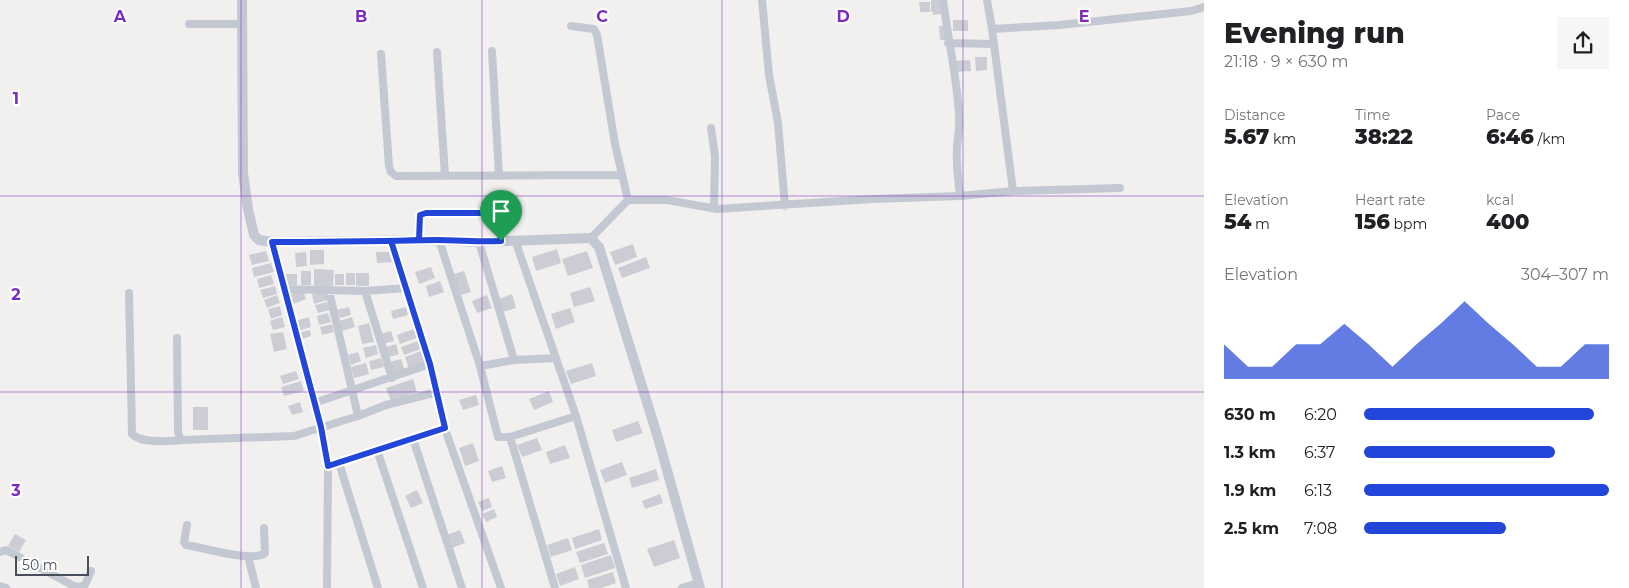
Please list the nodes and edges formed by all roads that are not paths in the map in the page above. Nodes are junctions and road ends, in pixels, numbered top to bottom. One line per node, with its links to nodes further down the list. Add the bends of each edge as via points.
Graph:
1 (242, 0): 7 (street)
2 (762, 0): 23 (street)
3 (943, 0): 10 (street)
4 (987, 0): 9 (street)
5 (1204, 8): 9 (street, via 1060,25)
6 (189, 24): 7 (street)
7 (242, 24): 31 (street, via 243,172 254,235)
8 (571, 26): 16 (street, via 594,29 597,35)
9 (992, 29): 11 (street)
10 (948, 43): 11 (street); 21 (street, via 960,117 957,174)
11 (994, 44): 20 (street)
12 (492, 51): 18 (street)
13 (437, 52): 17 (street)
14 (381, 54): 17 (street, via 390,172 396,176)
15 (712, 128): 24 (street)
16 (622, 175): 18 (street); 22 (street)
17 (445, 176): 18 (street)
18 (500, 176)
19 (1120, 188): 20 (street)
20 (1013, 191): 21 (street)
21 (960, 196): 23 (street)
22 (628, 200): 24 (street, via 667,200); 25 (street)
23 (785, 206): 24 (street)
24 (714, 208)
25 (591, 238): 28 (street); 63 (street, via 596,241 602,256)
26 (419, 240): 27 (street); 29 (street); 30 (lane, via 420,215 492,213 499,216)
27 (440, 240): 32 (street); 42 (street)
28 (515, 240): 30 (street); 39 (street)
29 (391, 241): 31 (street); 33 (street)
30 (501, 241): 32 (street)
31 (272, 242): 34 (street)
32 (480, 242): 40 (street)
33 (406, 288): 36 (street); 41 (street)
34 (284, 289): 35 (street); 46 (street)
35 (329, 290): 36 (street); 44 (street)
36 (365, 291): 43 (street)
37 (129, 293): 53 (street, via 132,434 144,440)
38 (177, 338): 53 (street, via 178,432)
39 (556, 358): 40 (street); 48 (street)
40 (514, 360): 42 (street)
41 (430, 364): 43 (street); 45 (street)
42 (480, 366): 51 (street, via 498,436)
43 (392, 378): 44 (street)
44 (353, 391): 46 (street); 47 (street)
45 (437, 392): 47 (street, via 386,404); 50 (street)
46 (314, 403): 49 (street)
47 (358, 416): 49 (street)
48 (576, 416): 51 (street); 72 (street)
49 (321, 427): 53 (street, via 284,437); 56 (street)
50 (445, 428): 52 (street); 70 (street)
51 (510, 437): 71 (street)
52 (412, 439): 54 (street); 69 (street)
53 (183, 440)
54 (377, 450): 55 (street); 68 (street)
55 (339, 463): 56 (street); 67 (street)
56 (328, 466): 66 (street)
57 (187, 525): 60 (street, via 186,545 216,553)
58 (264, 528): 60 (street, via 264,555)
59 (0, 552): 61 (street, via 6,550 74,586 85,585)
60 (248, 556): 65 (street)
61 (91, 571)
62 (0, 586): 64 (street)
63 (699, 586): 73 (street)
64 (6, 588)
65 (256, 588)
66 (327, 588)
67 (378, 588)
68 (423, 588)
69 (462, 588)
70 (501, 588)
71 (555, 588)
72 (626, 588)
73 (682, 588)

